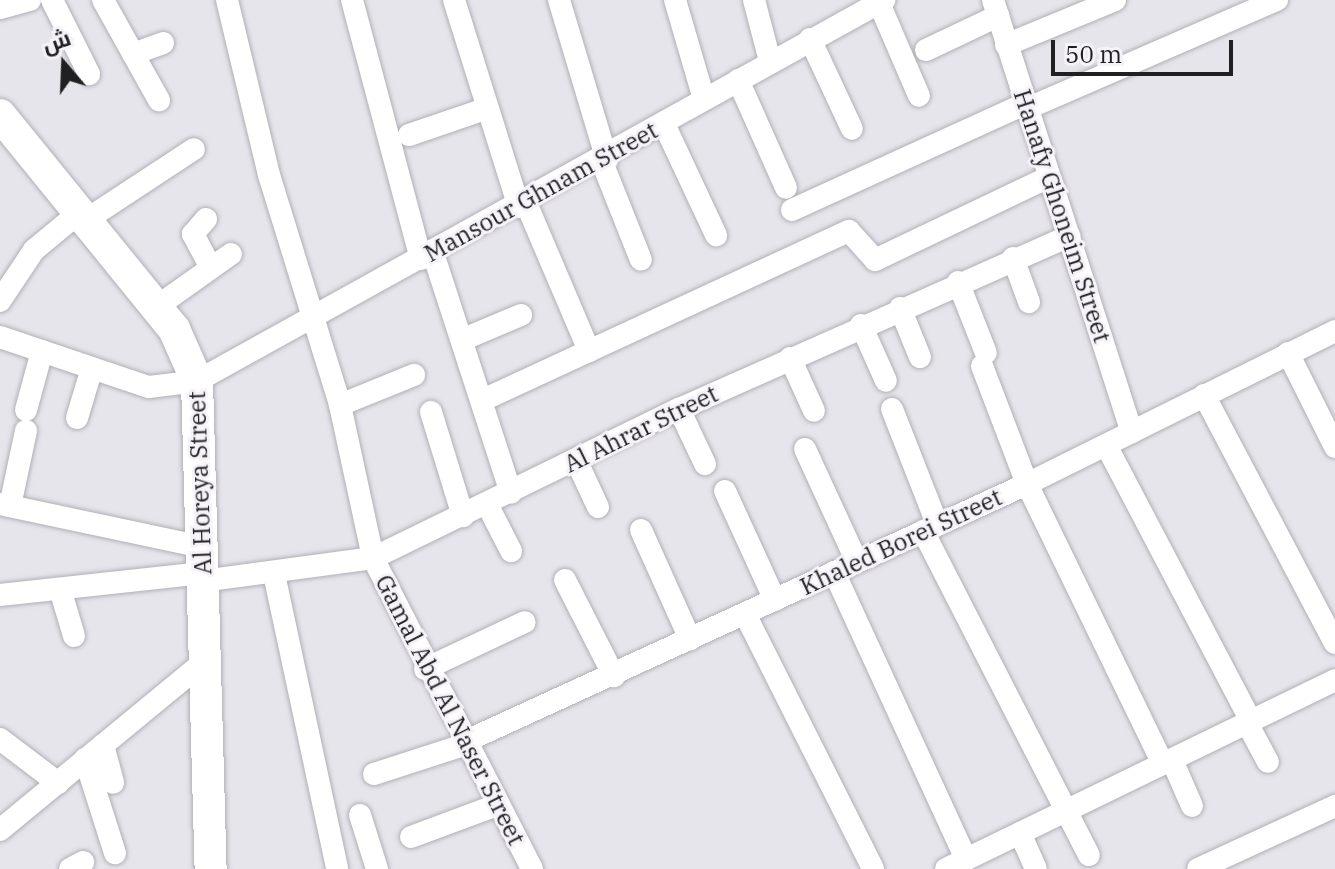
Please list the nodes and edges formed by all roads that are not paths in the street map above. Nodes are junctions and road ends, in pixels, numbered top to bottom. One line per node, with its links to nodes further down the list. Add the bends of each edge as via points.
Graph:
1 (30, 0): 14 (street)
2 (52, 0): 23 (street)
3 (103, 0): 21 (street)
4 (227, 0): 53 (street, Gamal Abd Al Naser Street)
5 (352, 0): 43 (street)
6 (454, 0): 29 (street)
7 (559, 0): 35 (street)
8 (675, 0): 26 (street)
9 (754, 0): 22 (street)
10 (833, 0): 16 (street)
11 (1115, 0): 19 (street)
12 (1277, 0): 28 (street)
13 (881, 1): 16 (street, Mansour Ghnam Street); 25 (street)
14 (4, 5)
15 (995, 8): 19 (street, Hanafy Ghoneim Street); 20 (street)
16 (840, 22): 17 (street, Mansour Ghnam Street)
17 (810, 39): 22 (street, Mansour Ghnam Street); 32 (street)
18 (163, 43): 21 (street)
19 (1006, 45): 28 (street, Hanafy Ghoneim Street)
20 (926, 50)
21 (133, 54): 27 (street)
22 (770, 61): 24 (street, Mansour Ghnam Street)
23 (89, 74)
24 (738, 80): 26 (street, Mansour Ghnam Street); 28 (street, via 789,199)
25 (919, 96)
26 (704, 99): 31 (street, Mansour Ghnam Street)
27 (159, 100)
28 (1026, 107): 36 (street, Hanafy Ghoneim Street)
29 (488, 108): 33 (street); 37 (street)
30 (0, 115): 38 (street, Al Horeya Street)
31 (664, 124): 35 (street, Mansour Ghnam Street); 40 (street)
32 (852, 129)
33 (409, 135)
34 (194, 149): 38 (street)
35 (604, 161): 37 (street, Mansour Ghnam Street); 45 (street)
36 (1049, 177): 41 (street, Hanafy Ghoneim Street); 59 (street, via 875,260 849,231)
37 (523, 205): 43 (street, Mansour Ghnam Street); 59 (street)
38 (83, 216): 48 (street, via 34,250); 50 (street, Al Horeya Street)
39 (206, 219): 46 (street, via 193,234)
40 (716, 235)
41 (1069, 236): 44 (street, Al Ahrar Street); 75 (street, Hanafy Ghoneim Street)
42 (231, 254): 46 (street)
43 (427, 256): 53 (street, Mansour Ghnam Street); 57 (street)
44 (1013, 258): 47 (street, Al Ahrar Street); 49 (street)
45 (641, 260)
46 (211, 268): 50 (street)
47 (958, 282): 51 (street, Al Ahrar Street); 81 (street)
48 (0, 301)
49 (1029, 302)
50 (155, 308): 65 (street, Al Horeya Street)
51 (900, 308): 54 (street, Al Ahrar Street); 61 (street)
52 (521, 315): 57 (street)
53 (313, 317): 65 (street, Mansour Ghnam Street); 69 (street, Gamal Abd Al Naser Street)
54 (861, 325): 62 (street, Al Ahrar Street); 66 (street)
55 (1335, 331): 60 (street, Khaled Borei Street)
56 (0, 337): 58 (street)
57 (464, 339): 68 (street)
58 (42, 351): 63 (street); 85 (street)
59 (589, 351): 68 (street)
60 (1288, 353): 67 (street, Khaled Borei Street); 77 (street)
61 (920, 357)
62 (790, 358): 70 (street, Al Ahrar Street); 72 (street)
63 (92, 368): 65 (street, via 149,387); 74 (street)
64 (414, 375): 69 (street)
65 (197, 381): 93 (street, Al Horeya Street)
66 (886, 381)
67 (1204, 395): 75 (street, Khaled Borei Street); 104 (street)
68 (485, 399): 83 (street)
69 (340, 405): 91 (street, Gamal Abd Al Naser Street)
70 (679, 409): 79 (street, Al Ahrar Street); 80 (street)
71 (892, 409): 88 (street)
72 (814, 411)
73 (431, 412): 87 (street)
74 (77, 418)
75 (1132, 432): 76 (street, Khaled Borei Street)
76 (1106, 445): 81 (street, Khaled Borei Street); 109 (street)
77 (1335, 447)
78 (805, 449): 92 (street)
79 (576, 460): 83 (street, Al Ahrar Street); 86 (street)
80 (705, 464)
81 (1027, 484): 88 (street, Khaled Borei Street); 113 (street)
82 (725, 491): 99 (street)
83 (511, 493): 84 (street, Al Ahrar Street)
84 (487, 504): 87 (street, Al Ahrar Street); 90 (street)
85 (5, 505): 93 (street)
86 (598, 507)
87 (463, 516): 91 (street, Al Ahrar Street)
88 (930, 527): 92 (street, Khaled Borei Street); 121 (street)
89 (641, 530): 103 (street)
90 (511, 551)
91 (373, 558): 95 (street, Al Ahrar Street); 106 (street, Gamal Abd Al Naser Street)
92 (857, 562): 94 (street, Khaled Borei Street)
93 (203, 567): 95 (street, Al Ahrar Street); 97 (street, Al Ahrar Street); 105 (street, Al Horeya Street)
94 (834, 572): 99 (street, Khaled Borei Street); 128 (street)
95 (274, 574): 130 (street)
96 (565, 580): 107 (street)
97 (60, 589): 98 (street, Al Ahrar Street); 102 (street)
98 (0, 595)
99 (775, 600): 100 (street, Khaled Borei Street)
100 (745, 614): 103 (street, Khaled Borei Street); 133 (street)
101 (525, 622): 106 (street)
102 (74, 636)
103 (690, 639): 107 (street, Khaled Borei Street)
104 (1335, 643)
105 (205, 661): 112 (street); 129 (street, Al Horeya Street)
106 (425, 669): 111 (street, Gamal Abd Al Naser Street)
107 (614, 676): 111 (street, Khaled Borei Street)
108 (1335, 680): 109 (street)
109 (1249, 722): 113 (street); 114 (street)
110 (0, 739): 116 (street)
111 (463, 744): 115 (street, Khaled Borei Street); 118 (street, Gamal Abd Al Naser Street)
112 (94, 752): 116 (street); 117 (street); 126 (street)
113 (1168, 762): 119 (street); 121 (street)
114 (1268, 762)
115 (374, 774)
116 (58, 783): 123 (street)
117 (113, 783)
118 (497, 805): 125 (street); 132 (street, Gamal Abd Al Naser Street)
119 (1192, 806)
120 (1335, 806): 135 (street)
121 (1067, 810): 124 (street); 127 (street)
122 (360, 815): 131 (street)
123 (4, 819)
124 (1020, 833): 128 (street); 134 (street)
125 (411, 837)
126 (115, 853)
127 (1089, 855)
128 (956, 864)
129 (211, 869)
130 (337, 869)
131 (377, 869)
132 (532, 869)
133 (873, 869)
134 (1036, 869)
135 (1198, 869)

